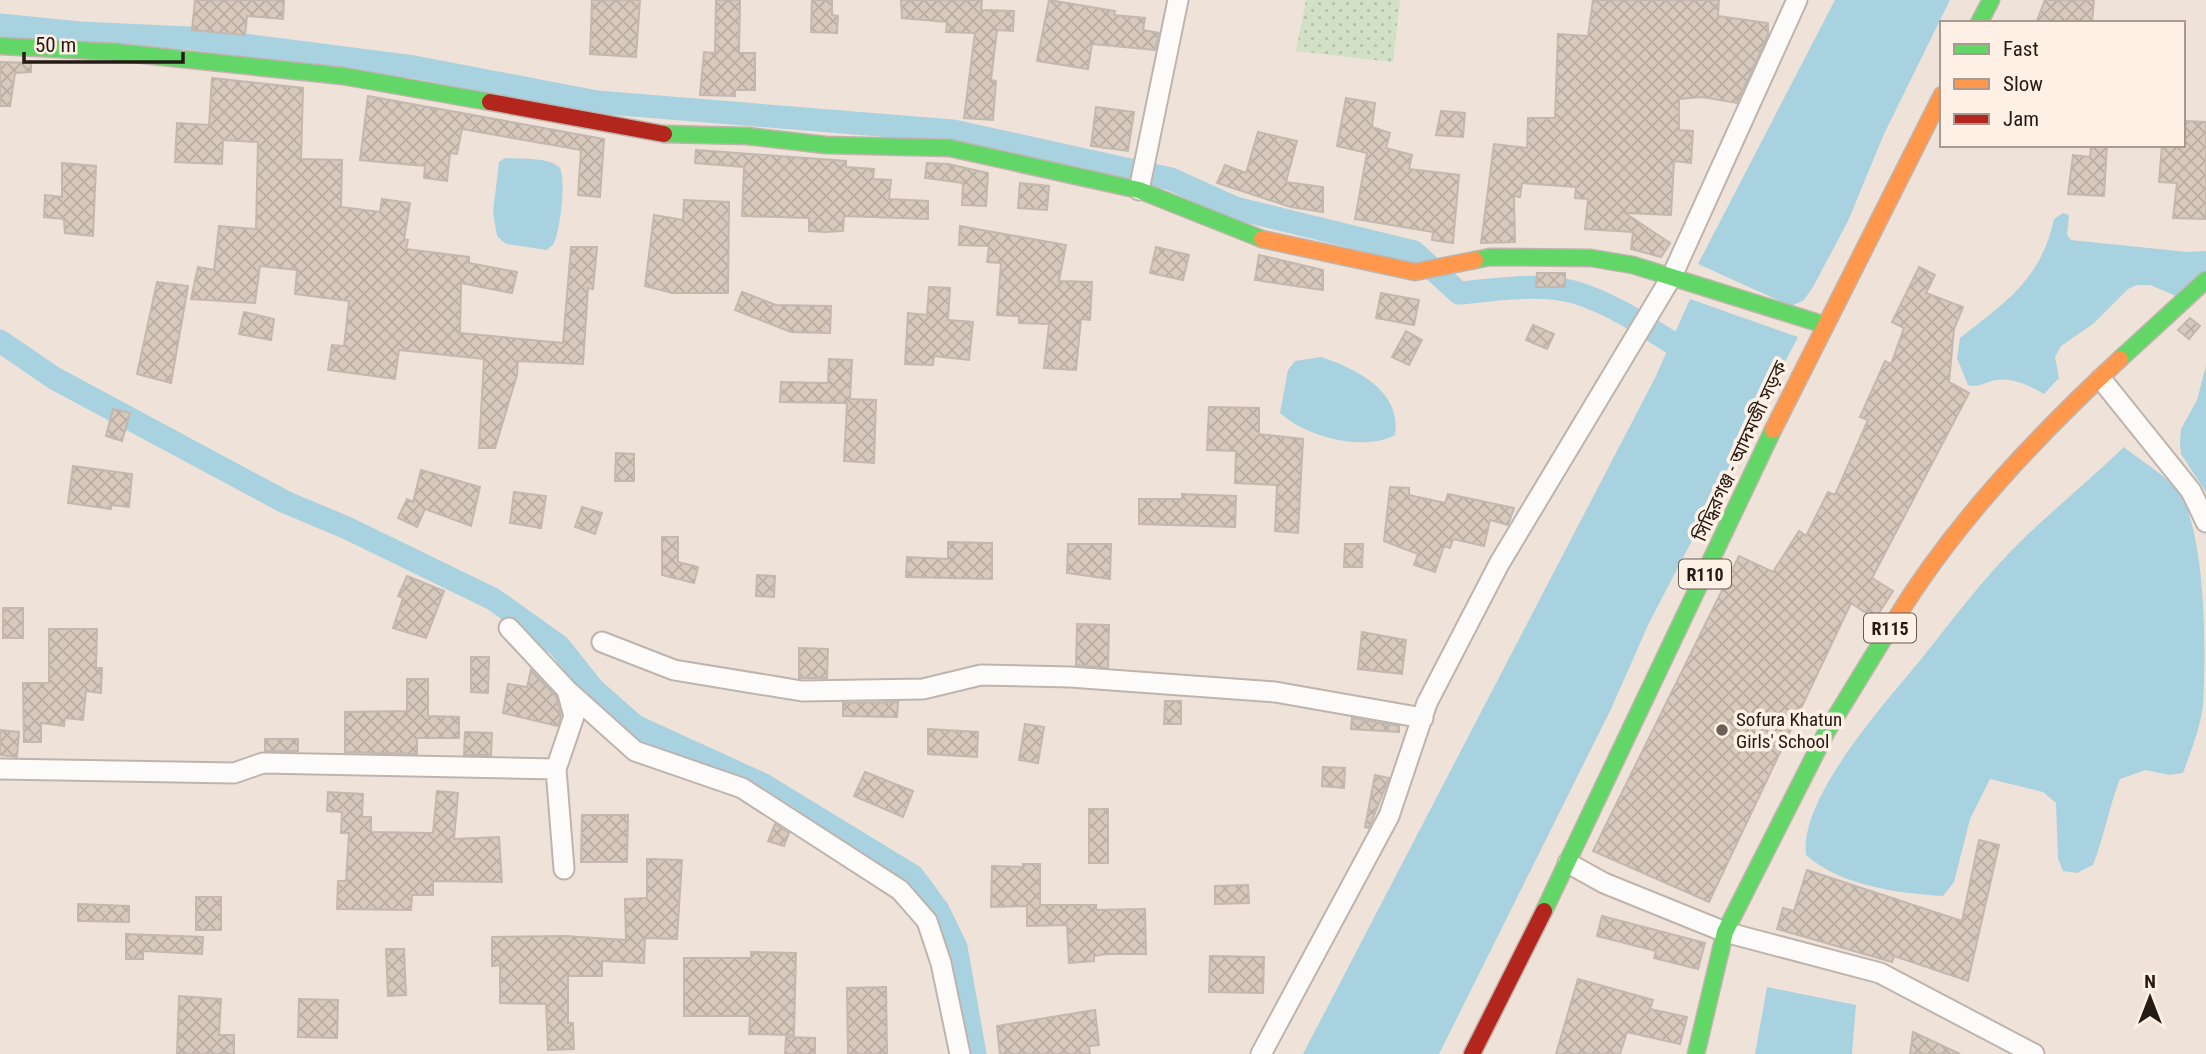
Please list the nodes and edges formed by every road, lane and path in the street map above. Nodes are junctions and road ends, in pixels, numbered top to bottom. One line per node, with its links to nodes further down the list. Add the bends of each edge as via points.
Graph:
1 (1178, 0): 7 (street)
2 (1797, 0): 8 (street)
3 (1991, 0): 4 (main road)
4 (1980, 21)
5 (0, 46): 7 (main road, via 116,52 343,76 665,134 950,148)
6 (1940, 99): 10 (main road, সিদ্ধিরগঞ্জ - আদমজী সড়ক / R110)
7 (1139, 190): 8 (main road, via 1266,241 1415,272 1490,257 1534,256 1591,258)
8 (1672, 276): 10 (main road); 16 (street, via 1499,565)
9 (2206, 280): 11 (main road, R115)
10 (1825, 325): 19 (main road, সিদ্ধিরগঞ্জ - আদমজী সড়ক / R110)
11 (2101, 379): 12 (street, via 2190,491); 21 (main road, R115, via 2047,427 1937,558 1907,602 1827,731)
12 (2206, 522)
13 (509, 628): 15 (street)
14 (602, 642): 16 (street, via 674,670 802,691 923,689 981,675 1070,677 1275,692)
15 (567, 690): 18 (street, via 574,716); 22 (street, via 635,751 742,788 900,890 927,921)
16 (1423, 718): 23 (street, via 1389,816)
17 (0, 769): 18 (street, via 234,773 263,763)
18 (556, 769): 20 (street)
19 (1568, 863): 21 (street, via 1604,883); 24 (main road, সিদ্ধিরগঞ্জ - আদমজী সড়ক / R110)
20 (564, 869)
21 (1725, 932): 25 (main road, R115); 26 (street, via 1880,973)
22 (960, 1054)
23 (1261, 1054)
24 (1472, 1054)
25 (1696, 1054)
26 (2034, 1054)

